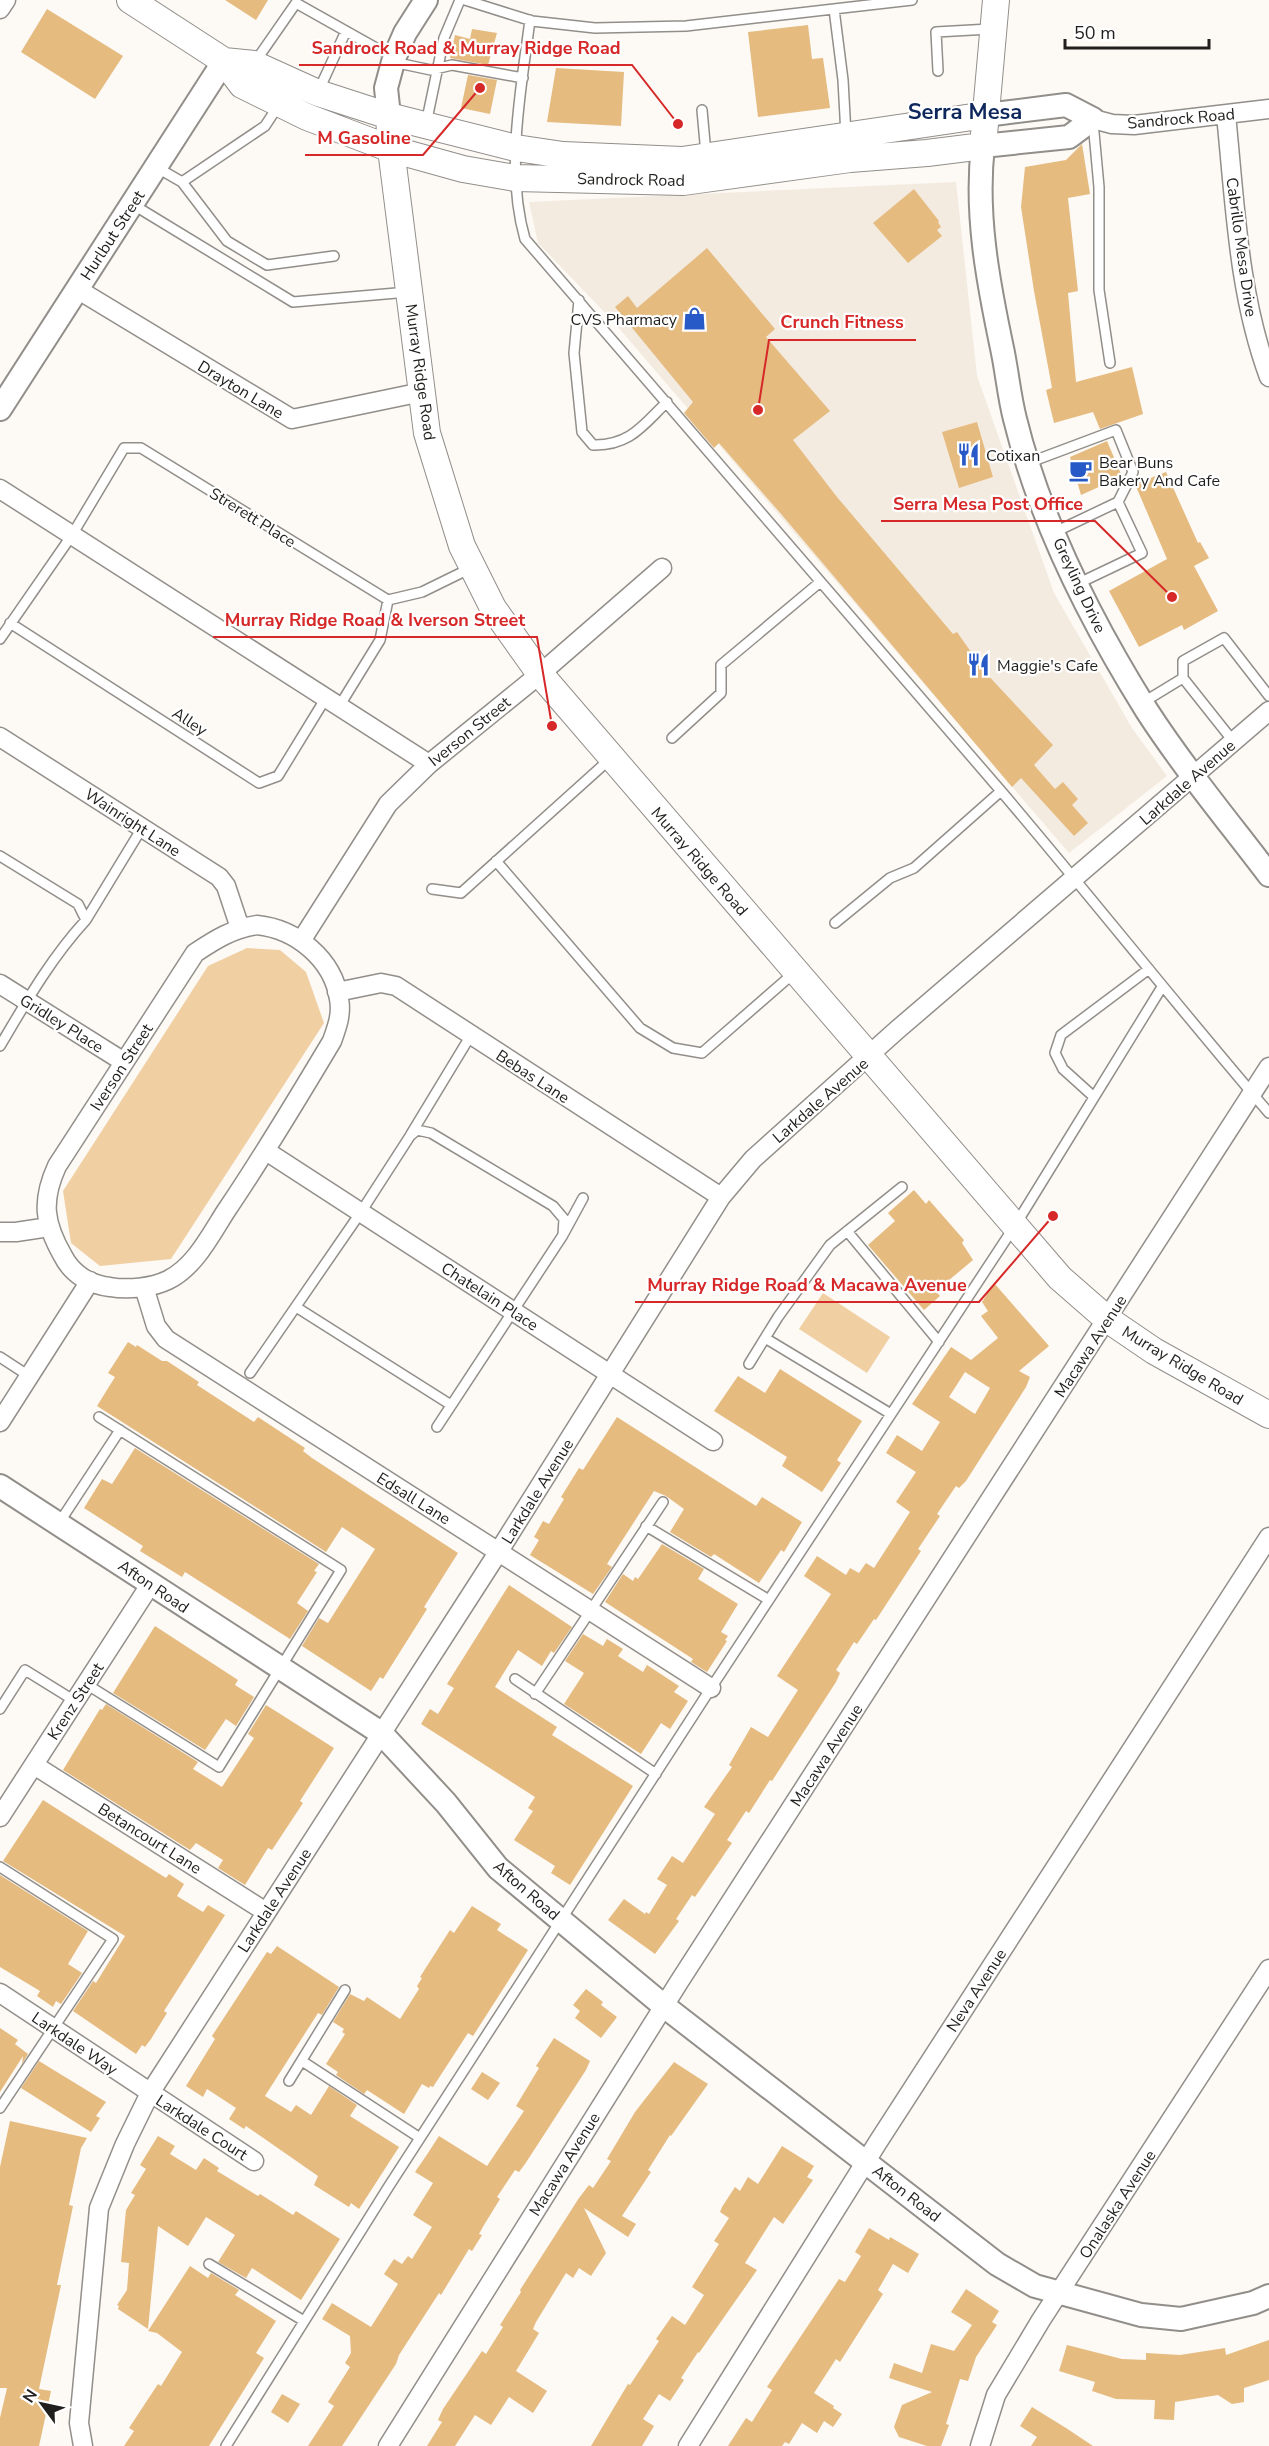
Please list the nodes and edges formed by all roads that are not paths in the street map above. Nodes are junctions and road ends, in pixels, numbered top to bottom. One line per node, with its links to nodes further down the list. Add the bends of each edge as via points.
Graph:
1 (6, 0): 8 (street)
2 (130, 0): 14 (main road, Sandrock Road)
3 (426, 0): 13 (street)
4 (460, 0): 16 (lane)
5 (465, 0): 10 (lane)
6 (912, 0): 9 (lane)
7 (996, 0): 11 (main road)
8 (0, 9)
9 (834, 9): 10 (lane, via 686,26 595,28); 28 (lane)
10 (530, 20): 18 (lane)
11 (993, 29): 17 (lane, via 936,32); 25 (main road)
12 (346, 31): 13 (lane); 15 (lane, via 296,3); 19 (lane)
13 (394, 59): 16 (lane, via 431,70); 24 (street, via 386,88)
14 (224, 62): 15 (main road, Sandrock Road); 20 (main road, Sandrock Road, via 242,85); 32 (street, Hurlbut Street)
15 (254, 64): 19 (main road, Sandrock Road)
16 (436, 68): 18 (lane, via 452,65); 27 (lane)
17 (938, 71)
18 (523, 78): 30 (lane)
19 (318, 93): 24 (main road, Sandrock Road)
20 (279, 104): 31 (main road, Sandrock Road); 35 (lane, via 265,126)
21 (1269, 109): 23 (street, Sandrock Road)
22 (702, 110): 33 (lane)
23 (1226, 115): 26 (street, Sandrock Road, via 1134,125); 42 (street, Cabrillo Mesa Drive, via 1245,289 1258,349)
24 (389, 116): 27 (main road, Sandrock Road); 31 (main road, Murray Ridge Road)
25 (986, 116): 26 (street, Sandrock Road, via 1066,105); 28 (main road, Sandrock Road); 29 (main road)
26 (1093, 119): 29 (street, Sandrock Road, via 1069,137); 41 (lane, via 1099,187 1100,290)
27 (426, 124): 30 (main road, Sandrock Road)
28 (846, 136): 33 (main road, Sandrock Road)
29 (983, 146): 33 (main road, Sandrock Road); 46 (street, Greyling Drive, via 980,184 990,282 1006,382)
30 (516, 148): 33 (main road, Sandrock Road, via 563,155 682,160); 34 (lane)
31 (391, 149): 34 (main road, Sandrock Road, via 463,169); 39 (main road, Murray Ridge Road)
32 (156, 167): 35 (lane); 36 (street, Hurlbut Street)
33 (706, 167): 34 (main road, Sandrock Road, via 683,182)
34 (515, 178): 40 (lane, via 525,239)
35 (182, 182): 37 (lane, via 227,241 267,265)
36 (132, 204): 38 (street, Hurlbut Street); 39 (lane, via 293,302)
37 (334, 256)
38 (77, 289): 43 (street, Drayton Lane, via 292,419); 45 (street, Hurlbut Street)
39 (410, 292): 43 (main road, Murray Ridge Road)
40 (579, 300): 44 (lane); 44 (lane, via 574,353 582,432 593,445 611,445 630,437)
41 (1110, 363)
42 (1269, 378)
43 (422, 392): 51 (main road, Murray Ridge Road, via 427,433 462,546)
44 (667, 402): 53 (lane)
45 (0, 409)
46 (1028, 463): 48 (lane, via 1116,430 1133,472); 49 (street, Greyling Drive)
47 (0, 489): 50 (street)
48 (1119, 502): 49 (lane); 54 (lane, via 1142,553)
49 (1055, 532): 54 (street, Greyling Drive)
50 (72, 535): 55 (lane, Strerett Place, via 124,448 141,448); 56 (lane); 61 (street)
51 (473, 567): 55 (lane, via 422,592); 58 (main road, Murray Ridge Road, via 493,608)
52 (662, 568): 58 (street, Iverson Street)
53 (819, 583): 65 (lane, via 721,665 721,693); 70 (lane)
54 (1077, 584): 62 (street, Greyling Drive)
55 (388, 600): 61 (lane, via 380,640)
56 (10, 623): 57 (lane); 61 (lane, Alley, via 259,783 278,776)
57 (0, 639)
58 (540, 674): 67 (main road, Murray Ridge Road); 68 (street, Iverson Street)
59 (1183, 678): 60 (lane, via 1183,662 1224,638); 62 (lane); 66 (lane)
60 (1269, 696)
61 (334, 701): 68 (street)
62 (1143, 703): 69 (street, Greyling Drive)
63 (1269, 711): 66 (street, Larkdale Avenue)
64 (0, 737): 71 (street, Wainright Lane)
65 (672, 738)
66 (1233, 741): 69 (street, Larkdale Avenue)
67 (611, 758): 73 (lane); 82 (main road, Murray Ridge Road)
68 (429, 764): 80 (street, Iverson Street, via 388,804)
69 (1193, 776): 74 (street, Greyling Drive); 75 (street, Larkdale Avenue)
70 (1001, 791): 75 (lane); 78 (lane, via 914,868 890,878)
71 (142, 828): 77 (lane); 79 (street, Wainright Lane, via 219,877 226,886)
72 (0, 856): 77 (lane, via 78,904)
73 (496, 861): 76 (lane, via 461,893); 82 (lane, via 640,1028 673,1048 702,1053)
74 (1269, 875)
75 (1075, 878): 81 (lane); 89 (street, Larkdale Avenue)
76 (432, 889)
77 (86, 920): 86 (lane, via 62,946)
78 (835, 923)
79 (240, 928): 80 (street, Iverson Street, via 271,927); 90 (street, Iverson Street, via 195,953)
80 (301, 941): 85 (street, Iverson Street, via 317,955)
81 (1149, 969): 84 (lane); 93 (lane, via 1061,1035 1055,1053 1063,1069)
82 (796, 971): 89 (main road, Murray Ridge Road)
83 (0, 984): 86 (street, Gridley Place)
84 (1162, 987): 92 (lane); 93 (lane)
85 (337, 992): 87 (street, Bebas Lane, via 381,983 396,986); 96 (street, Iverson Street, via 339,1022 332,1041)
86 (26, 1000): 88 (lane); 90 (street, Gridley Place)
87 (471, 1035): 95 (lane); 98 (street, Bebas Lane)
88 (0, 1046)
89 (869, 1057): 98 (street, Larkdale Avenue, via 753,1159); 101 (main road, Murray Ridge Road)
90 (124, 1062): 102 (street, Iverson Street, via 53,1175 46,1202)
91 (1269, 1067): 92 (street, Macawa Avenue)
92 (1251, 1092): 94 (lane); 110 (street, Macawa Avenue)
93 (1094, 1097): 101 (lane)
94 (1269, 1113)
95 (410, 1137): 100 (lane); 105 (lane, via 417,1130 431,1132 553,1206 564,1219)
96 (266, 1151): 100 (street, Chatelain Place); 107 (street, Iverson Street, via 194,1259 169,1280)
97 (902, 1187): 103 (lane)
98 (721, 1197): 116 (street, Larkdale Avenue)
99 (583, 1198): 105 (lane)
100 (361, 1212): 108 (lane); 109 (street, Chatelain Place)
101 (1016, 1224): 110 (main road, Murray Ridge Road, via 1060,1278); 112 (lane)
102 (49, 1227): 104 (street); 106 (street, Iverson Street, via 72,1271)
103 (847, 1231): 111 (lane, via 830,1245); 112 (lane)
104 (0, 1232)
105 (563, 1235): 109 (lane)
106 (90, 1281): 107 (street, Iverson Street, via 119,1289); 117 (street)
107 (144, 1287): 131 (street, Edsall Lane, via 156,1326 166,1339)
108 (296, 1307): 115 (lane); 118 (lane)
109 (513, 1310): 116 (street, Chatelain Place); 118 (lane)
110 (1107, 1319): 120 (main road, Murray Ridge Road, via 1154,1352); 152 (street, Macawa Avenue)
111 (765, 1338): 114 (lane); 119 (lane)
112 (939, 1342): 119 (lane)
113 (0, 1358): 117 (lane)
114 (749, 1364)
115 (250, 1373)
116 (612, 1374): 125 (street, Chatelain Place); 131 (street, Larkdale Avenue)
117 (29, 1376): 122 (street)
118 (451, 1405): 123 (lane)
119 (891, 1414): 133 (lane)
120 (1269, 1415)
121 (99, 1417): 124 (lane)
122 (0, 1422)
123 (437, 1427)
124 (120, 1430): 128 (lane); 135 (lane, via 341,1570)
125 (713, 1441)
126 (0, 1486): 128 (street, Afton Road)
127 (663, 1502): 129 (lane)
128 (58, 1524): 132 (street, Afton Road)
129 (646, 1526): 133 (lane); 134 (lane)
130 (1269, 1538): 160 (street, Neva Avenue)
131 (499, 1551): 134 (street, Edsall Lane); 142 (street, Larkdale Avenue)
132 (150, 1585): 135 (street, Afton Road); 137 (street, Krenz Street)
133 (769, 1600): 138 (lane)
134 (591, 1611): 138 (street, Edsall Lane); 139 (lane)
135 (280, 1668): 137 (lane, via 219,1767); 142 (street, Afton Road)
136 (515, 1679): 139 (lane)
137 (86, 1684): 140 (street, Krenz Street)
138 (711, 1688): 144 (lane)
139 (536, 1694): 144 (lane)
140 (75, 1701): 141 (lane, via 25,1670); 143 (street, Krenz Street)
141 (0, 1709)
142 (381, 1733): 147 (street, Larkdale Avenue); 148 (street, Afton Road, via 446,1803 498,1868)
143 (34, 1765): 145 (street, Krenz Street); 147 (street, Betancourt Lane)
144 (656, 1774): 148 (lane)
145 (0, 1815)
146 (0, 1867): 153 (lane, via 113,1939)
147 (266, 1912): 156 (street, Larkdale Avenue)
148 (562, 1920): 152 (street, Afton Road); 158 (lane)
149 (1269, 1969): 162 (street, Onalaska Avenue)
150 (345, 1990): 154 (lane)
151 (0, 1993): 153 (street, Larkdale Way)
152 (664, 2006): 160 (street, Afton Road); 167 (street, Macawa Avenue)
153 (54, 2028): 156 (street, Larkdale Way); 157 (lane)
154 (302, 2061): 155 (lane); 158 (lane)
155 (289, 2081)
156 (150, 2093): 159 (street, Larkdale Court); 165 (street, Larkdale Avenue, via 99,2208 79,2423)
157 (0, 2108)
158 (420, 2138): 164 (lane)
159 (254, 2161)
160 (866, 2161): 162 (street, Afton Road, via 997,2264 1035,2286); 168 (street, Neva Avenue)
161 (209, 2264): 164 (lane)
162 (1059, 2293): 163 (street, Afton Road, via 1141,2315 1181,2319); 169 (street, Onalaska Avenue, via 996,2395)
163 (1269, 2296)
164 (304, 2320): 166 (lane)
165 (83, 2446)
166 (226, 2446)
167 (388, 2446)
168 (688, 2446)
169 (980, 2446)

